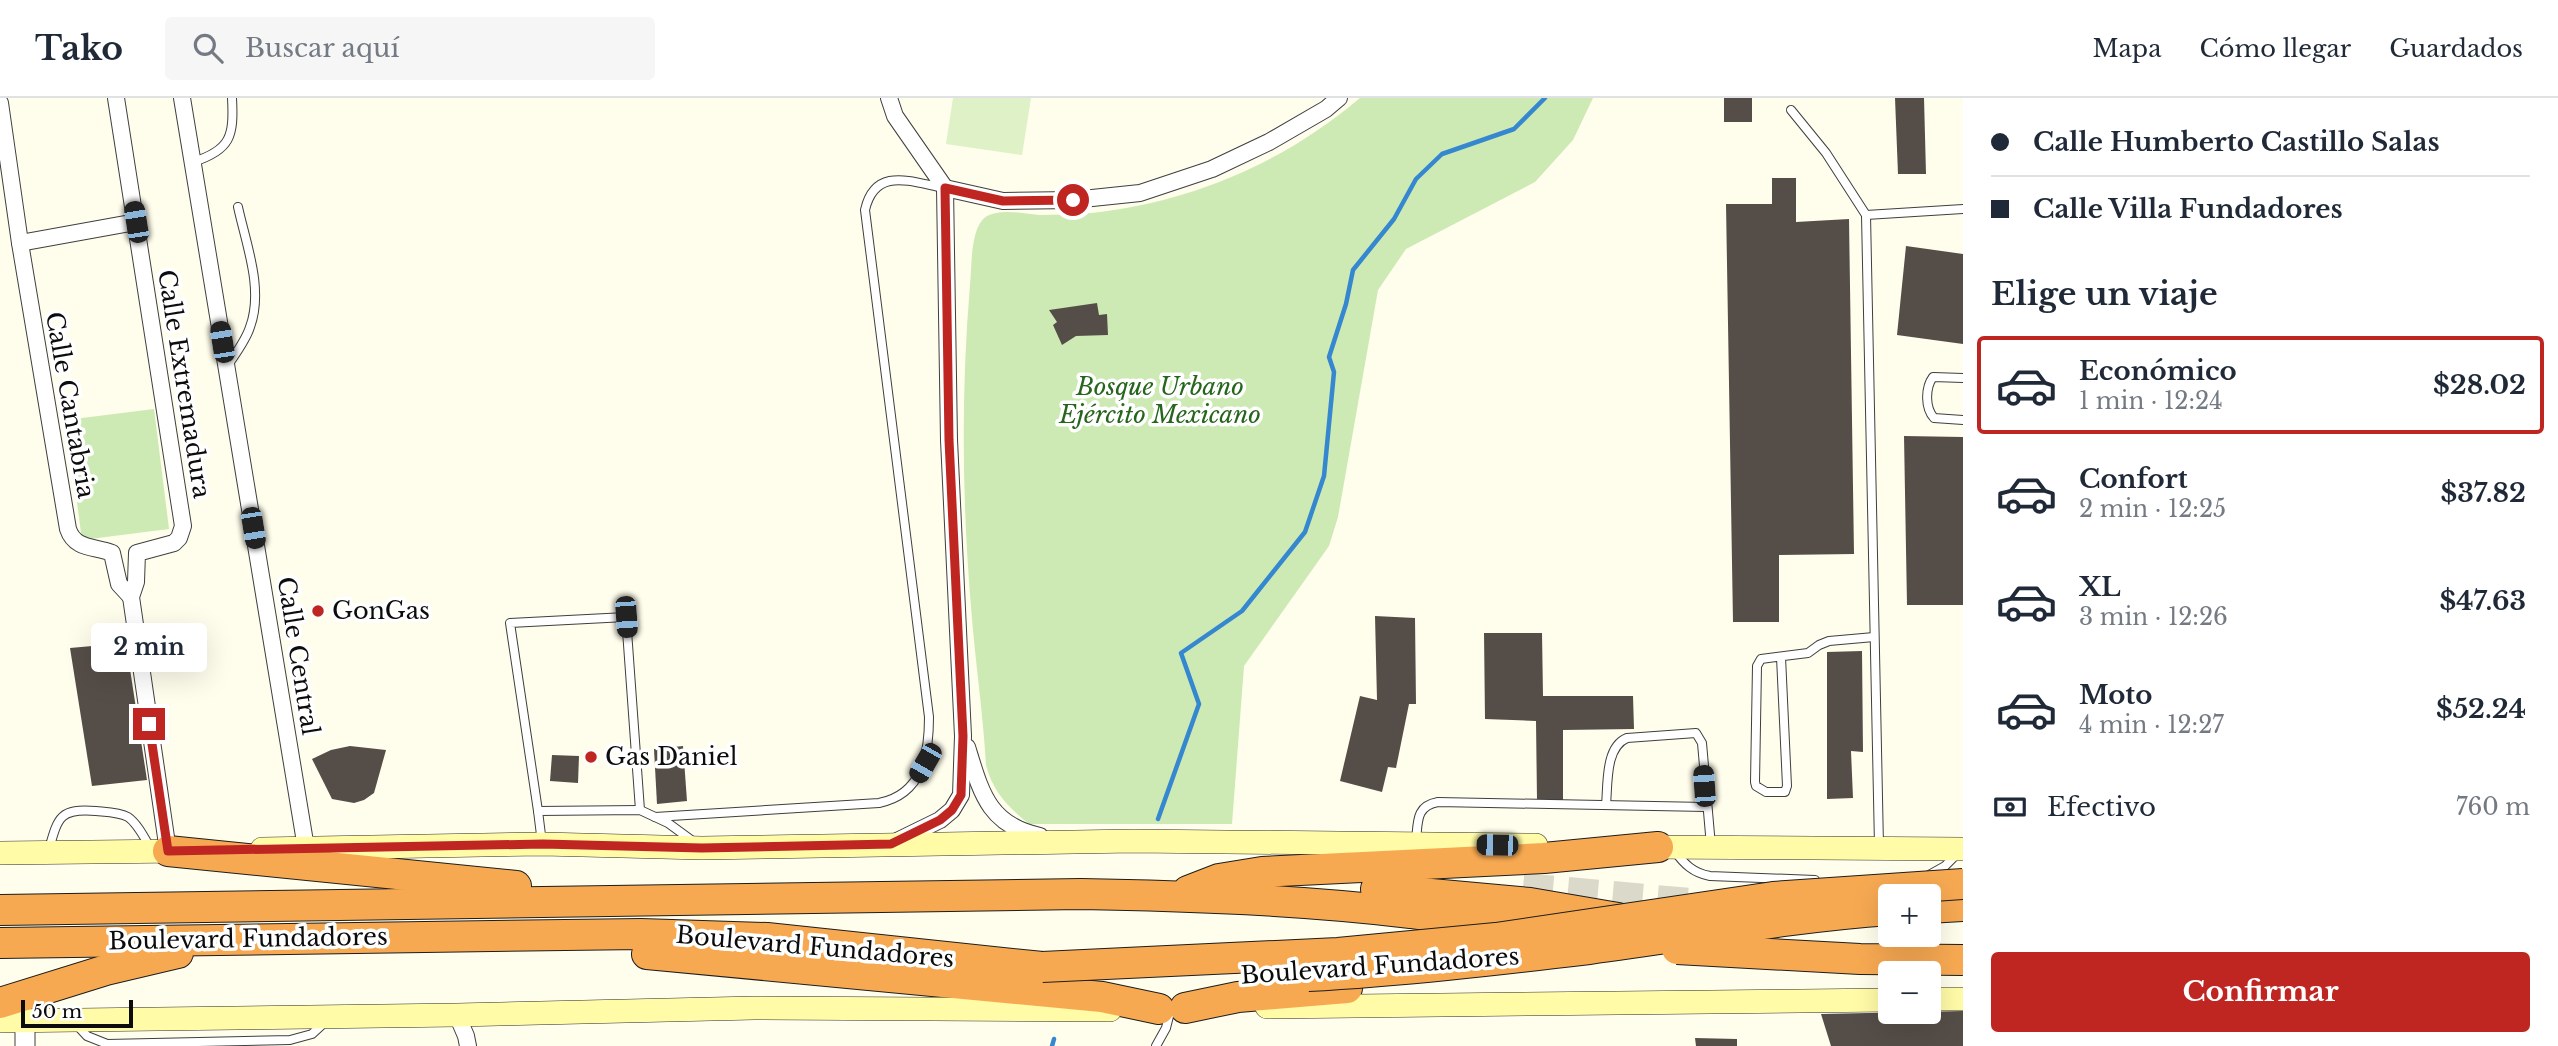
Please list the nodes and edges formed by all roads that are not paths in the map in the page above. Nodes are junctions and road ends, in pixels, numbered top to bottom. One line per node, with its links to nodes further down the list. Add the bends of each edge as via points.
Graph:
1 (116, 98): 14 (street, Calle Extremadura)
2 (182, 98): 8 (street, Calle Central)
3 (232, 98): 8 (lane, via 229,140 222,150)
4 (888, 98): 9 (street, via 895,116)
5 (1339, 98): 9 (street, via 1269,142 1212,169 1140,193 1003,201)
6 (0, 103): 15 (street, Calle Cantabria)
7 (1791, 110): 13 (lane)
8 (193, 162): 16 (street, Calle Central)
9 (945, 188): 22 (street, via 949,440); 27 (lane, via 893,179 877,186 865,209 929,717 925,763 906,790 889,801)
10 (1963, 199): 12 (lane)
11 (238, 207): 16 (lane, via 254,278 255,307 250,327)
12 (1962, 209): 13 (lane)
13 (1866, 215): 20 (lane)
14 (136, 222): 15 (street); 19 (street, Calle Extremadura, via 183,526 179,538 168,545 141,550)
15 (20, 243): 19 (street, Calle Cantabria, via 68,529 83,546 110,554 119,584)
16 (227, 368): 34 (street, Calle Central)
17 (1963, 378): 18 (lane, via 1933,377 1928,386 1928,410 1934,418)
18 (1963, 420)
19 (131, 597): 38 (street)
20 (1874, 637): 21 (lane, via 1829,642 1808,653); 36 (lane)
21 (1781, 657): 21 (lane, via 1761,659 1757,666 1755,782 1766,792 1784,792 1787,786)
22 (963, 736): 28 (street, via 989,807 1022,833); 30 (street, via 961,795 952,810)
23 (1606, 805): 24 (lane); 24 (lane, via 1613,751 1619,741 1689,732 1700,736 1702,743); 31 (lane, via 1428,804 1418,814)
24 (1706, 807): 32 (lane)
25 (640, 810): 26 (lane); 26 (lane, via 626,617 510,623); 27 (lane)
26 (538, 811): 29 (lane)
27 (655, 817): 35 (lane)
28 (1066, 842): 30 (main road); 31 (main road)
29 (543, 844): 34 (main road); 35 (main road)
30 (891, 844): 35 (main road)
31 (1416, 844): 33 (main road)
32 (1711, 846): 33 (main road); 36 (main road)
33 (1665, 847): 42 (lane, via 1694,871 1710,877); 46 (highway, via 1262,872 1219,879)
34 (306, 848): 38 (main road)
35 (702, 848)
36 (1879, 849): 37 (main road)
37 (1962, 849): 41 (lane, via 1936,872)
38 (161, 851): 39 (main road); 39 (lane, via 129,818 78,809 60,818); 47 (highway)
39 (48, 852): 40 (main road)
40 (0, 853)
41 (1904, 878)
42 (1826, 880)
43 (1963, 884): 57 (highway, bridge, via 1773,897 1496,938)
44 (1227, 887): 45 (highway, via 1255,880 1350,878); 46 (highway); 54 (highway, bridge, via 1381,890 1530,903 1674,928 1811,944)
45 (1523, 888)
46 (1175, 896): 47 (highway, Boulevard Fundadores); 55 (highway, Boulevard Fundadores, bridge, via 1412,913 1688,950)
47 (641, 901): 50 (highway, Boulevard Fundadores)
48 (1963, 906): 49 (highway)
49 (1941, 907)
50 (0, 910)
51 (1878, 911): 57 (highway, Boulevard Fundadores, bridge, via 1588,949 1335,974)
52 (232, 940): 53 (highway, Boulevard Fundadores); 57 (highway, Boulevard Fundadores, via 641,934 766,938); 61 (highway, via 106,970)
53 (0, 943)
54 (1963, 952)
55 (1963, 960)
56 (1560, 966): 62 (highway, via 1256,995)
57 (1040, 989): 62 (highway, via 1102,1003); 63 (main road, via 754,1007)
58 (1941, 999): 59 (main road)
59 (1963, 999)
60 (1878, 1000): 62 (main road)
61 (0, 1003)
62 (1172, 1009): 68 (lane)
63 (457, 1015): 65 (main road); 67 (street)
64 (0, 1021): 65 (main road)
65 (25, 1021): 66 (street)
66 (25, 1046)
67 (468, 1046)
68 (1156, 1046)

